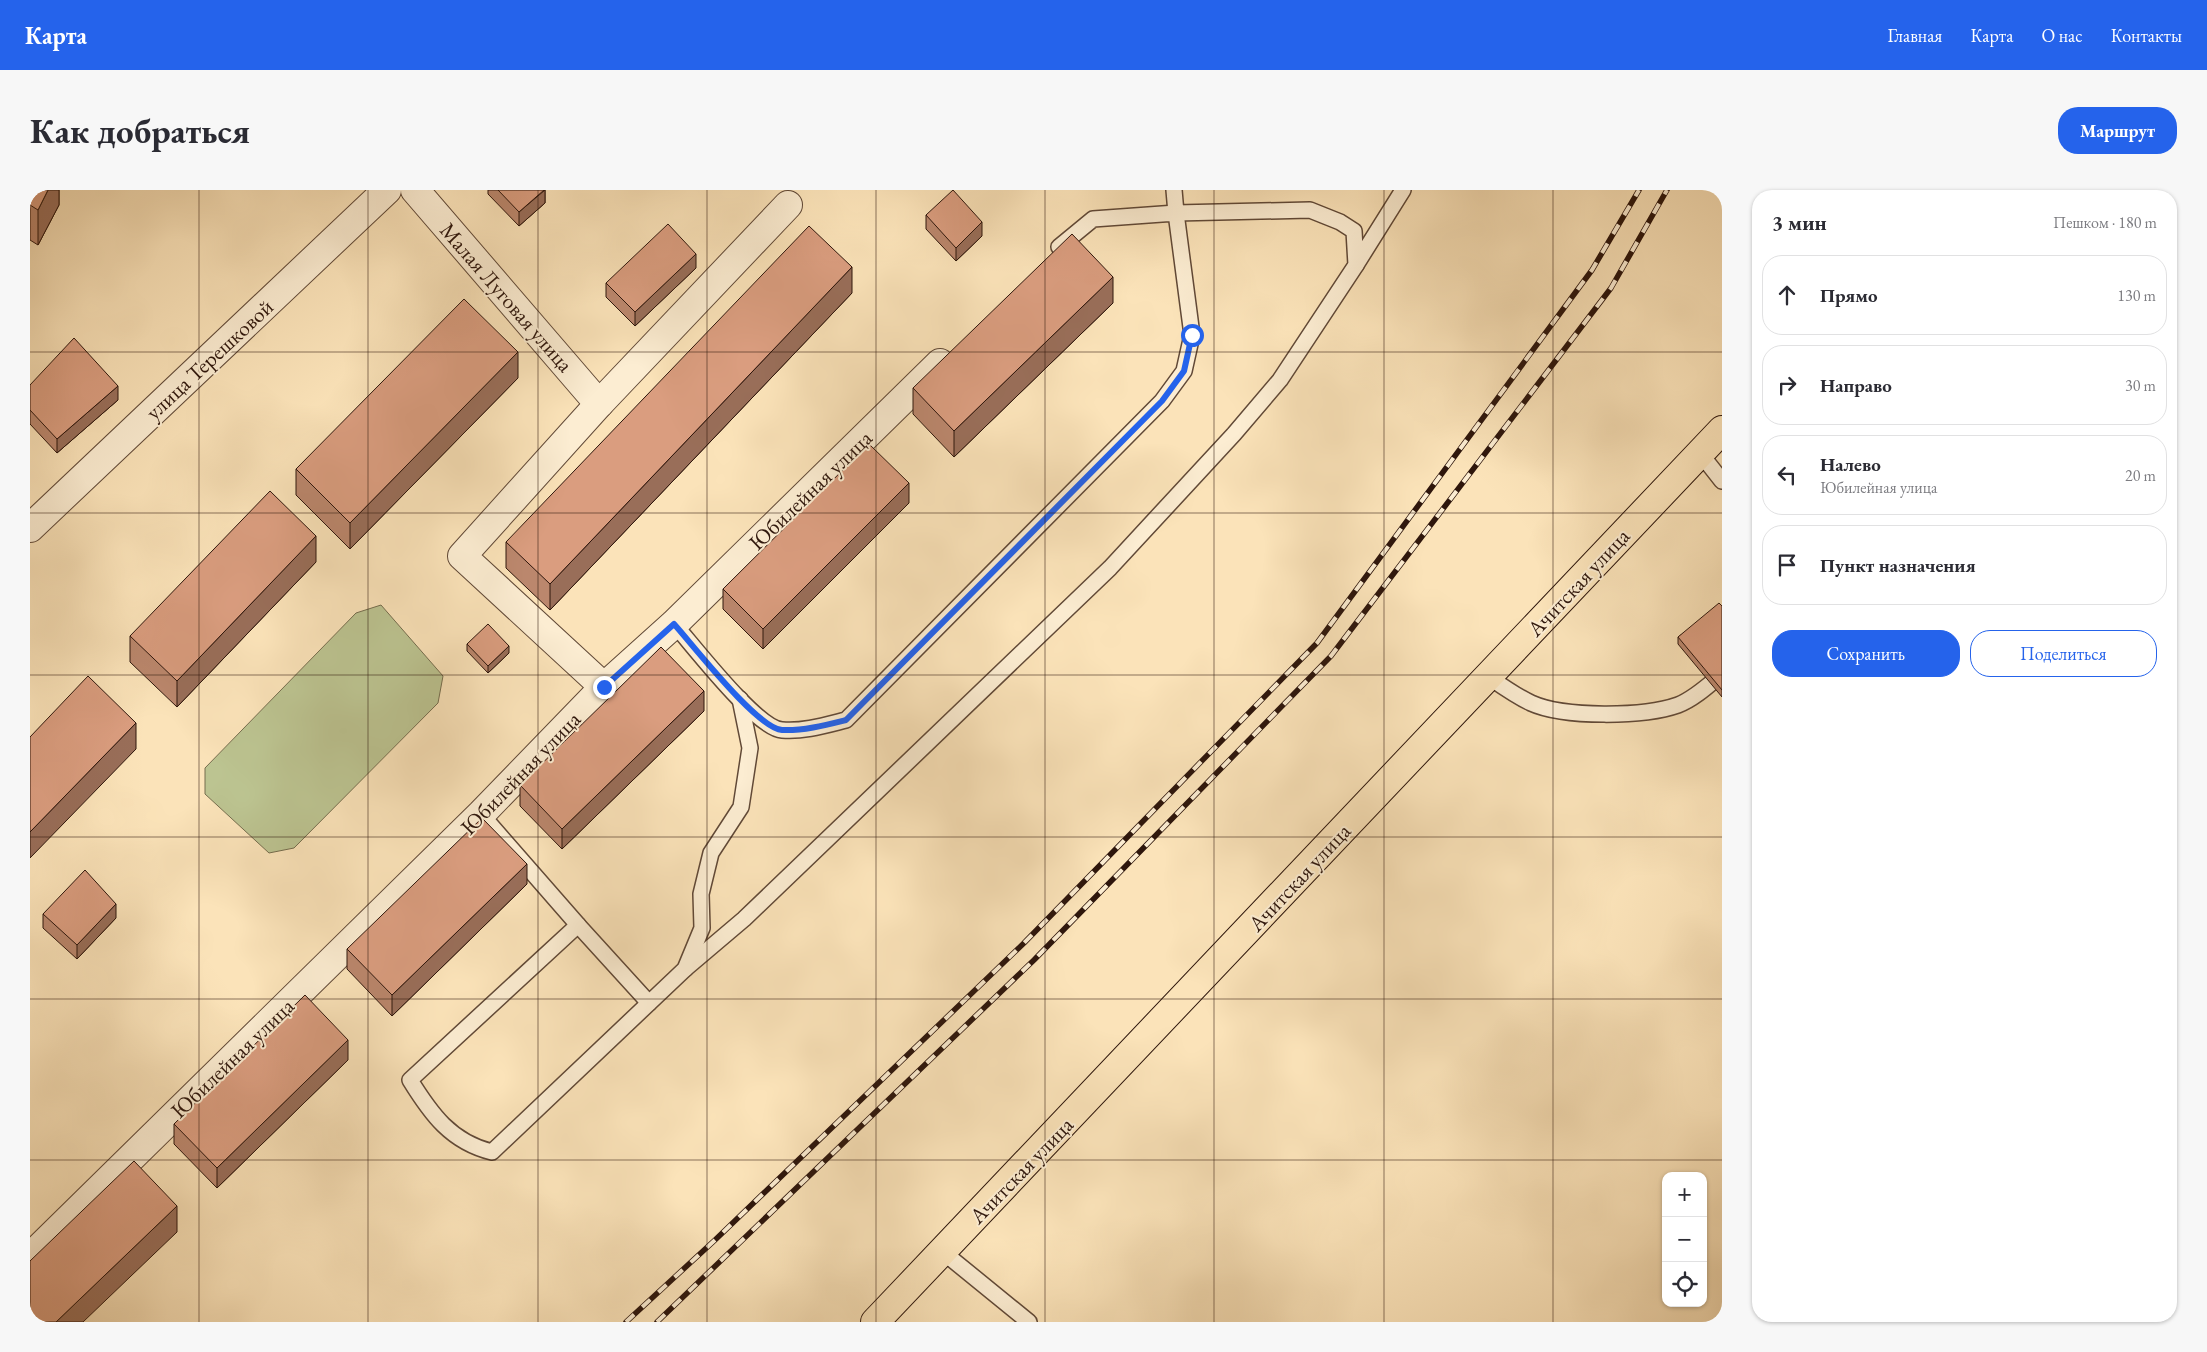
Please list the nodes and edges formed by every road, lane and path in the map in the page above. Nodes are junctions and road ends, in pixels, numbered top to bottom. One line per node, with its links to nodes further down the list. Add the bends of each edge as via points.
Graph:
1 (387, 190): 14 (street, улица Терешковой)
2 (416, 190): 10 (street, Малая Луговая улица)
3 (1174, 190): 6 (lane)
4 (1403, 190): 8 (lane)
5 (788, 205): 10 (street)
6 (1176, 213): 7 (lane, via 1093,219); 8 (lane, via 1310,210 1354,231); 19 (lane, via 1192,335 1184,371 1162,401 846,720 780,730)
7 (1048, 257)
8 (1356, 265): 22 (lane, via 1280,380 1110,568 744,919)
9 (957, 347): 15 (street, Юбилейная улица)
10 (599, 404): 18 (street, via 462,556)
11 (1722, 430): 12 (main road, Ачитская улица)
12 (1700, 453): 13 (lane); 17 (main road, Ачитская улица)
13 (1722, 482)
14 (30, 528)
15 (674, 624): 18 (street, Юбилейная улица); 19 (lane)
16 (1722, 674): 17 (lane, via 1679,704 1641,712 1610,713 1580,713 1532,704)
17 (1489, 677): 24 (main road, Ачитская улица)
18 (604, 687): 20 (street, Юбилейная улица)
19 (740, 699): 22 (lane, via 750,748 741,807 711,853 700,894 702,928)
20 (481, 814): 21 (lane); 25 (street, Юбилейная улица)
21 (578, 925): 23 (lane); 23 (lane, via 410,1080 430,1111 452,1135 475,1148 492,1152)
22 (685, 970): 23 (lane)
23 (649, 1004)
24 (943, 1252): 26 (lane); 27 (main road, Ачитская улица)
25 (30, 1257)
26 (1027, 1321)
27 (875, 1322)

